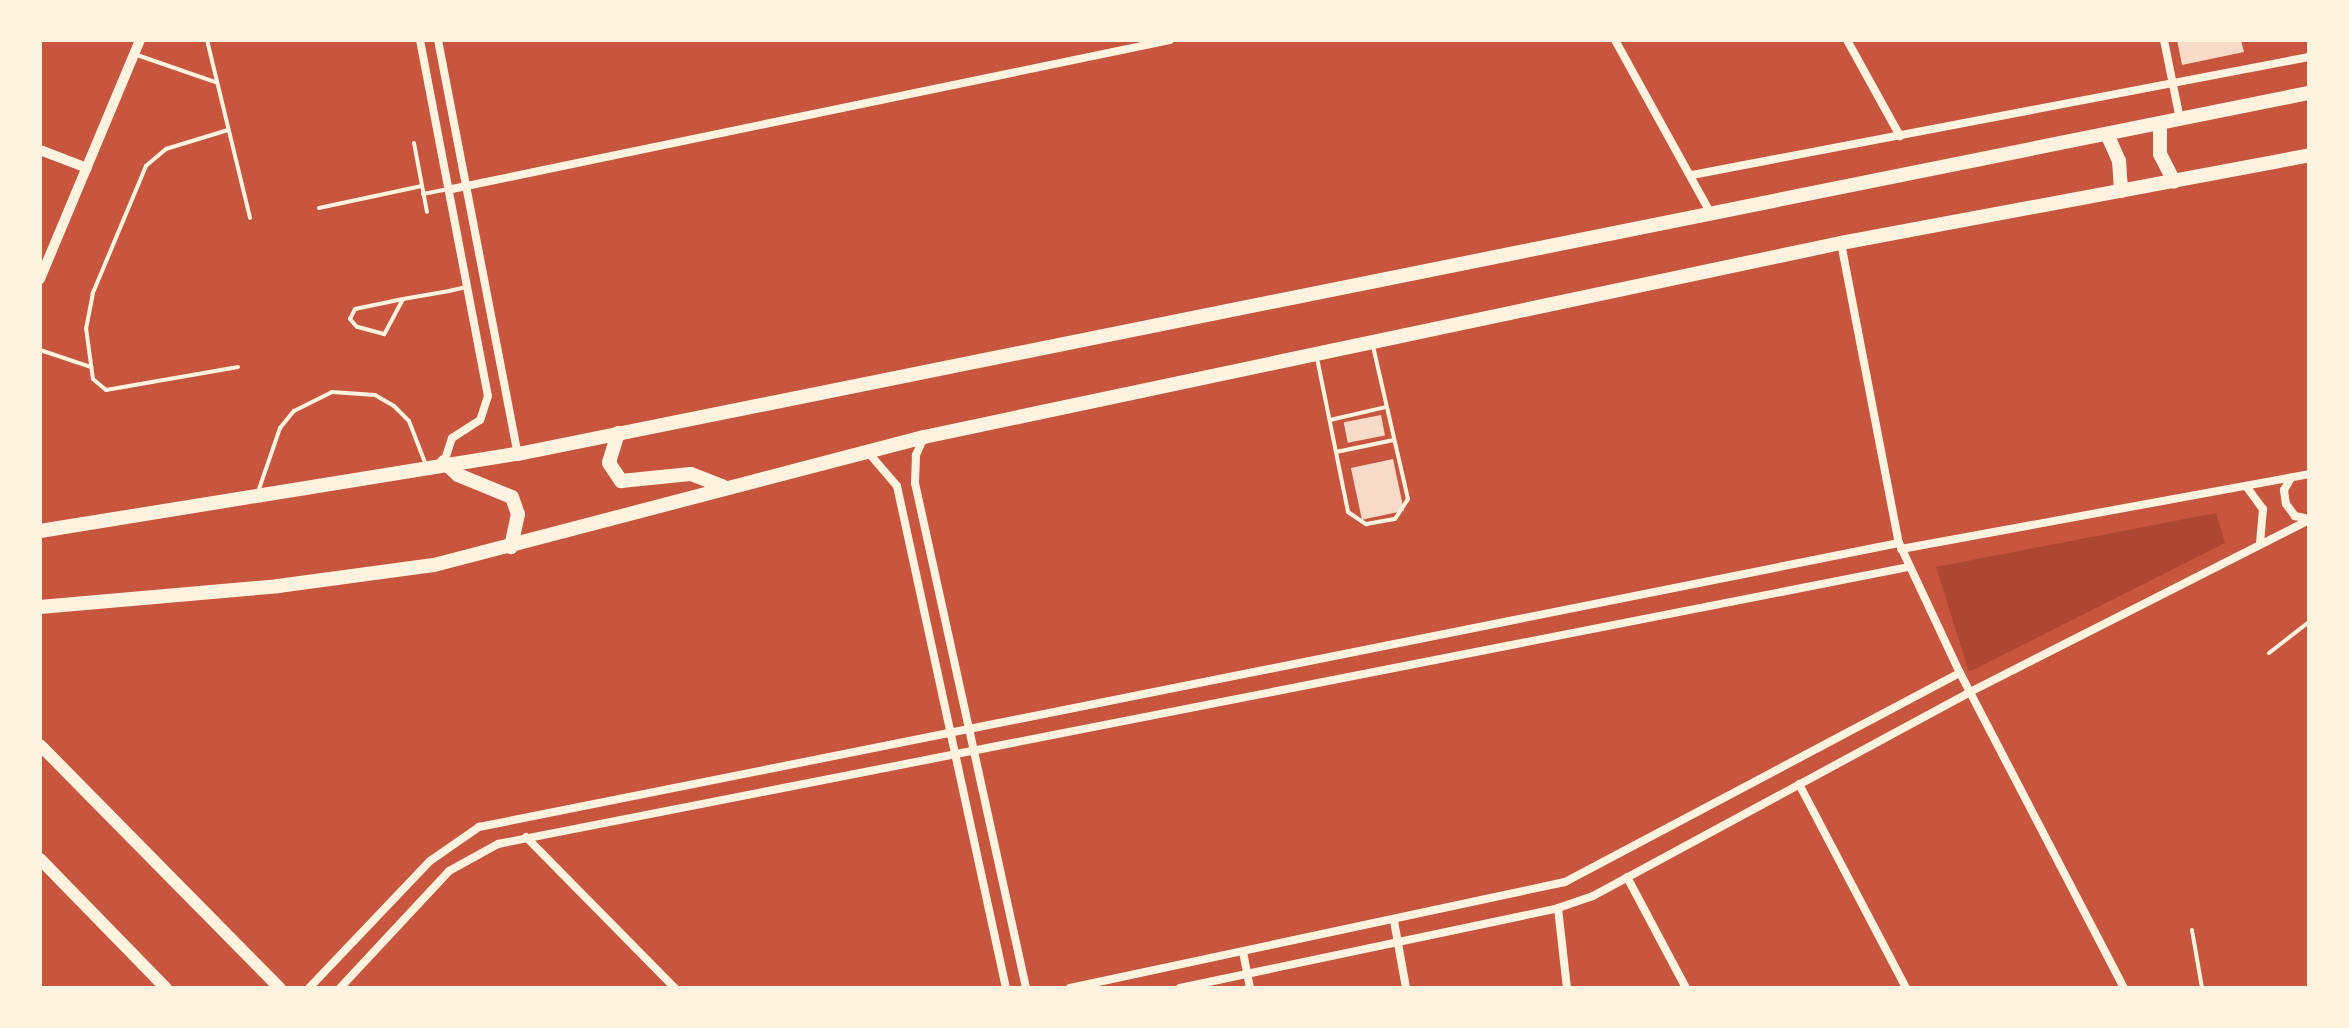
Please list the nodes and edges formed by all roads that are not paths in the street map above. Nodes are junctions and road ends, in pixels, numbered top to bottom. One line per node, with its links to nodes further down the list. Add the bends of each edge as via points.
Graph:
1 (140, 40): 9 (street)
2 (207, 40): 11 (lane)
3 (420, 40): 27 (street)
4 (438, 40): 25 (street)
5 (1170, 40): 25 (street)
6 (1615, 40): 23 (street)
7 (1847, 40): 18 (street)
8 (2164, 40): 12 (street)
9 (135, 54): 11 (lane); 22 (street)
10 (2309, 57): 12 (street)
11 (216, 83): 16 (lane)
12 (2173, 83): 14 (street); 18 (street)
13 (2309, 93): 14 (main road)
14 (2180, 119): 15 (main road)
15 (2160, 123): 17 (main road); 24 (main road, via 2160,154)
16 (228, 130): 33 (lane); 41 (lane, via 166,149 146,166 89,303)
17 (2107, 134): 28 (main road, via 2119,161); 32 (main road)
18 (1900, 136): 23 (street)
19 (414, 143): 26 (lane)
20 (40, 150): 22 (street)
21 (2309, 155): 24 (main road)
22 (87, 168): 35 (street)
23 (1692, 175): 32 (street)
24 (2174, 182): 28 (main road)
25 (468, 185): 27 (street); 50 (street)
26 (422, 186): 29 (lane); 30 (lane)
27 (452, 189): 29 (lane); 36 (street)
28 (2121, 191): 34 (main road)
29 (423, 194): 31 (lane)
30 (319, 208)
31 (427, 212)
32 (1711, 214): 45 (main road)
33 (250, 218)
34 (1841, 243): 38 (main road); 61 (street)
35 (40, 279)
36 (468, 287): 37 (lane); 51 (street, via 488,402 480,420 452,438)
37 (403, 299): 37 (lane, via 355,309 350,319 357,327 384,334)
38 (1373, 346): 40 (main road); 43 (lane)
39 (40, 350): 41 (lane)
40 (1317, 356): 44 (lane); 46 (main road)
41 (91, 367): 42 (lane, via 98,386 115,391)
42 (238, 367)
43 (1387, 407): 44 (lane); 47 (lane)
44 (1330, 420): 49 (lane)
45 (618, 433): 50 (main road); 55 (main road, via 609,463 621,481 691,474)
46 (924, 437): 48 (main road); 69 (street, via 916,455 915,483)
47 (1394, 440): 49 (lane); 49 (lane, via 1408,499 1395,519 1366,524 1352,518)
48 (866, 451): 55 (main road); 70 (street, via 897,486)
49 (1336, 452)
50 (518, 454): 51 (main road)
51 (444, 462): 52 (main road); 62 (main road, via 458,475 512,497 518,514)
52 (426, 465): 57 (main road); 57 (lane, via 409,421 394,406 375,395 332,392 294,411 280,428)
53 (2309, 474): 54 (street)
54 (2292, 477): 56 (street); 58 (street, via 2284,490 2286,504 2295,516)
55 (723, 486): 62 (main road)
56 (2246, 486): 60 (street, via 2263,509); 61 (street)
57 (258, 492): 59 (main road)
58 (2309, 520): 60 (street)
59 (40, 531)
60 (2260, 544): 68 (street)
61 (1900, 546): 63 (street); 69 (street)
62 (511, 547): 64 (main road, via 357,577)
63 (1909, 567): 67 (street); 72 (street)
64 (40, 607)
65 (2309, 622): 66 (lane)
66 (2269, 653)
67 (1960, 673): 68 (street); 79 (street, via 1587,873 1543,890)
68 (1970, 692): 74 (street); 98 (street)
69 (971, 729): 70 (street); 72 (street)
70 (951, 733): 73 (street); 86 (street, via 479,827 430,861)
71 (40, 745): 85 (main road)
72 (975, 750): 73 (street); 90 (street, via 1013,949)
73 (955, 754): 75 (street); 89 (street)
74 (1799, 784): 77 (street); 97 (street)
75 (526, 837): 87 (street, via 498,844 449,871); 88 (street)
76 (40, 859): 84 (main road)
77 (1627, 877): 78 (street); 96 (street)
78 (1558, 908): 81 (street); 95 (street)
79 (1394, 921): 81 (street); 82 (street)
80 (2192, 930): 99 (lane)
81 (1399, 941): 83 (street); 94 (street)
82 (1243, 952): 83 (street); 91 (street)
83 (1248, 974): 92 (street); 93 (street)
84 (166, 988)
85 (280, 988)
86 (309, 988)
87 (340, 988)
88 (675, 988)
89 (1006, 988)
90 (1026, 988)
91 (1070, 988)
92 (1180, 988)
93 (1250, 988)
94 (1406, 988)
95 (1567, 988)
96 (1686, 988)
97 (1906, 988)
98 (2124, 988)
99 (2202, 988)

